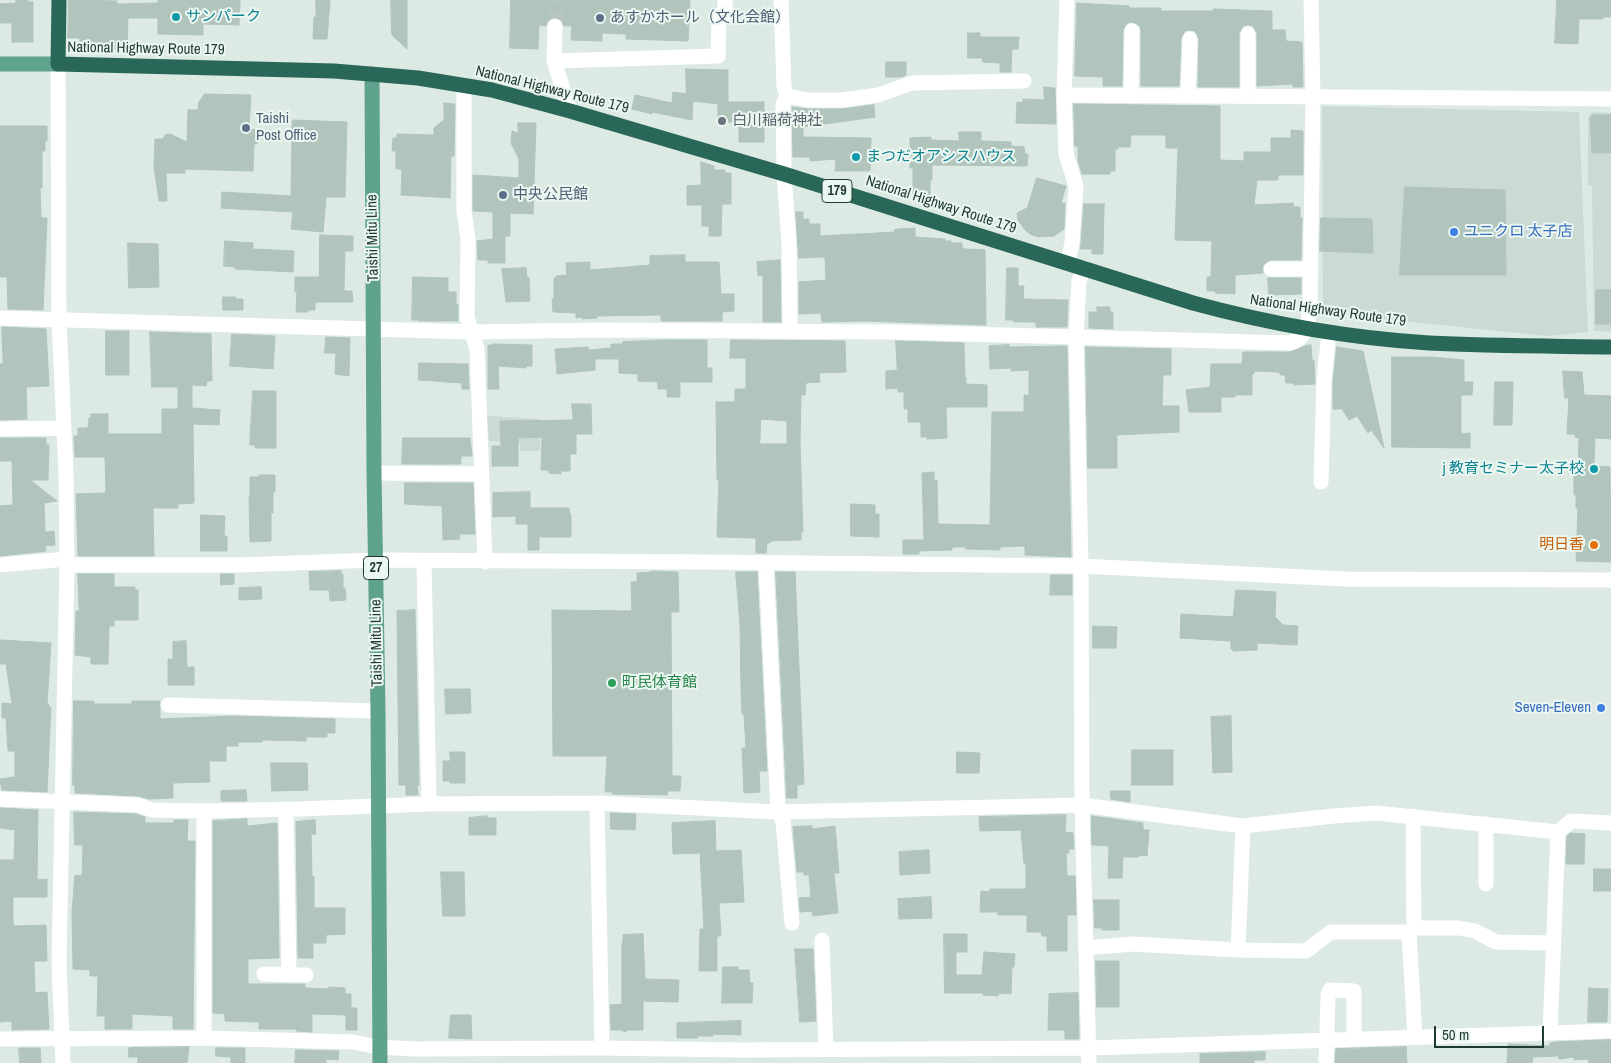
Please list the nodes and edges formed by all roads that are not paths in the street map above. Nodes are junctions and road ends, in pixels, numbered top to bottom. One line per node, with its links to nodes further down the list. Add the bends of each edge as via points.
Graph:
1 (59, 0): 12 (highway, National Highway Route 179)
2 (726, 0): 10 (street, via 725,15 719,15 718,56)
3 (781, 0): 17 (street)
4 (1068, 0): 16 (street)
5 (1311, 0): 21 (street)
6 (555, 26): 10 (street)
7 (1132, 31): 18 (street)
8 (1248, 34): 20 (street)
9 (1190, 39): 19 (street)
10 (554, 60): 23 (street)
11 (0, 64): 12 (main road)
12 (58, 64): 13 (highway, National Highway Route 179 / 179); 30 (street)
13 (372, 74): 15 (highway, National Highway Route 179 / 179); 31 (main road, Taishi Mitu Line / 27)
14 (1024, 81): 17 (street, via 912,83 878,95 842,100)
15 (464, 85): 23 (highway, National Highway Route 179 / 179); 34 (street, via 467,317)
16 (1064, 95): 18 (street); 25 (street, via 1066,154 1076,186)
17 (787, 96): 24 (street, via 782,104)
18 (1131, 96): 19 (street)
19 (1188, 96): 20 (street)
20 (1248, 97): 21 (street)
21 (1313, 97): 22 (street); 27 (street)
22 (1611, 99)
23 (570, 110): 24 (highway, National Highway Route 179 / 179)
24 (784, 174): 25 (highway, National Highway Route 179 / 179); 33 (street)
25 (1068, 264): 26 (highway, National Highway Route 179 / 179)
26 (1084, 268): 32 (highway, National Highway Route 179 / 179, via 1245,317); 36 (street, via 1079,281)
27 (1311, 269): 28 (street); 32 (street)
28 (1271, 270)
29 (0, 318): 30 (street)
30 (59, 320): 31 (street); 38 (street)
31 (374, 328): 34 (street); 40 (main road, Taishi Mitu Line / 27)
32 (1307, 328): 35 (highway, National Highway Route 179 / 179); 36 (street, via 1298,341 1290,343)
33 (790, 331): 34 (street); 36 (street)
34 (472, 332): 41 (street, via 477,349)
35 (1329, 332): 37 (highway, National Highway Route 179 / 179, via 1428,343); 42 (street)
36 (1076, 338): 49 (street)
37 (1611, 347)
38 (64, 428): 39 (street); 44 (street)
39 (0, 429)
40 (374, 472): 41 (street); 43 (main road, Taishi Mitu Line / 27)
41 (481, 474): 46 (street)
42 (1321, 482)
43 (376, 560): 44 (street, via 239,565); 45 (street); 52 (main road, Taishi Mitu Line / 27)
44 (67, 562): 48 (street); 54 (street)
45 (424, 562): 46 (street); 56 (street)
46 (485, 562): 47 (street)
47 (766, 563): 49 (street); 61 (street)
48 (0, 565)
49 (1081, 566): 50 (street, via 1316,578); 58 (street)
50 (1611, 580)
51 (168, 705): 52 (street)
52 (378, 711): 57 (main road, Taishi Mitu Line / 27)
53 (0, 799): 54 (street)
54 (62, 802): 60 (street); 83 (street)
55 (597, 803): 56 (street); 61 (street); 86 (street)
56 (429, 804): 57 (street)
57 (378, 805): 59 (street); 85 (main road, Taishi Mitu Line / 27)
58 (1082, 805): 61 (street); 65 (street); 72 (street)
59 (286, 810): 60 (street); 75 (street)
60 (204, 811): 79 (street)
61 (778, 812): 68 (street, via 783,821)
62 (1412, 816): 64 (street); 65 (street, via 1359,814); 69 (street)
63 (1611, 823): 66 (street, via 1571,821)
64 (1486, 824): 66 (street); 67 (street)
65 (1243, 826): 73 (street)
66 (1558, 832): 71 (street)
67 (1486, 884)
68 (792, 923)
69 (1412, 930): 71 (street, via 1460,928 1475,931 1496,942); 73 (street, via 1331,932 1306,951); 80 (street)
70 (822, 940): 87 (street)
71 (1554, 943): 78 (street)
72 (1086, 948): 73 (street, via 1133,944); 88 (street)
73 (1238, 950)
74 (264, 974): 75 (street)
75 (289, 975): 76 (street)
76 (306, 975)
77 (1611, 1031): 78 (street)
78 (1550, 1033): 80 (street)
79 (204, 1038): 83 (street); 85 (street, via 352,1042)
80 (1415, 1038): 82 (street)
81 (0, 1039): 83 (street)
82 (1354, 1039): 84 (street); 84 (street, via 1354,991 1330,990)
83 (61, 1040): 94 (street)
84 (1326, 1040): 88 (street); 96 (street)
85 (379, 1047): 89 (street); 95 (main road, Taishi Mitu Line / 27)
86 (602, 1048): 90 (street); 91 (street)
87 (826, 1049): 92 (street); 93 (street)
88 (1088, 1055): 93 (street)
89 (442, 1056): 90 (street)
90 (557, 1056)
91 (732, 1056): 92 (street)
92 (795, 1056)
93 (852, 1056)
94 (63, 1063)
95 (380, 1063)
96 (1326, 1063)

